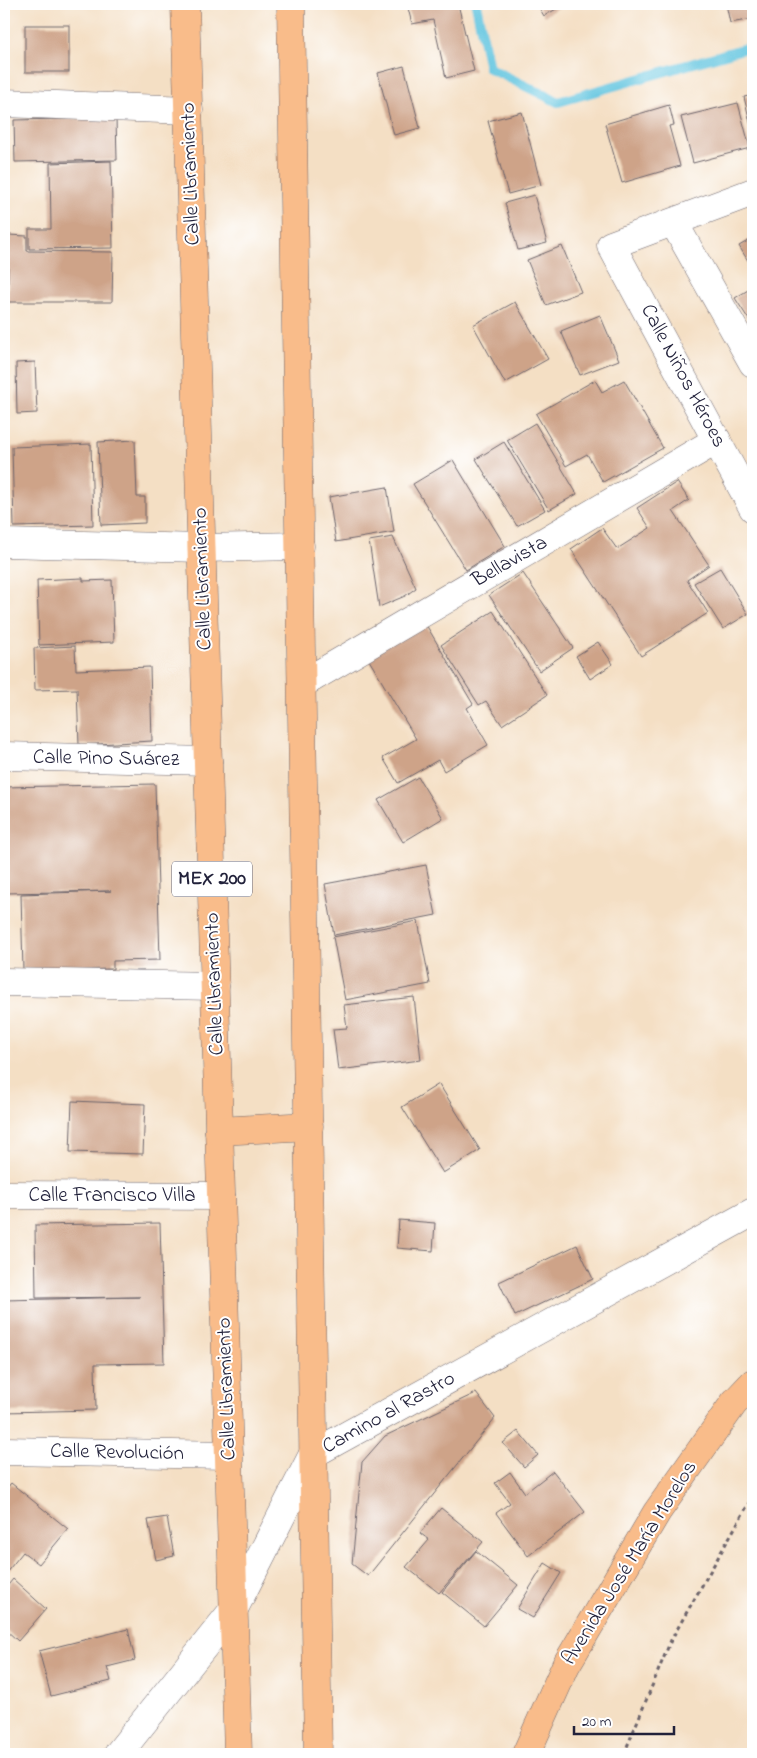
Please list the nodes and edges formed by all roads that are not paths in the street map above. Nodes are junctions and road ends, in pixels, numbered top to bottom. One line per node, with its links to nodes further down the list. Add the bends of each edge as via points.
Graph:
1 (185, 4): 4 (main road, Calle Libramiento / MEX 200)
2 (292, 4): 11 (main road)
3 (4, 104): 4 (street)
4 (189, 110): 12 (main road, Calle Libramiento / MEX 200)
5 (753, 192): 6 (street)
6 (674, 223): 7 (street); 8 (street, Calle Niños Héroes, via 611,245)
7 (753, 363)
8 (717, 440): 9 (street, Calle Niños Héroes); 13 (street, Bellavista)
9 (753, 508)
10 (4, 543): 12 (street)
11 (300, 546): 12 (street); 13 (main road)
12 (202, 548): 15 (main road, Calle Libramiento / MEX 200)
13 (302, 684): 18 (main road)
14 (4, 756): 15 (street, Calle Pino Suárez)
15 (208, 761): 17 (main road, Calle Libramiento / MEX 200)
16 (4, 982): 17 (street)
17 (215, 986): 19 (main road, Calle Libramiento / MEX 200)
18 (308, 1126): 19 (main road); 25 (main road)
19 (219, 1131): 21 (main road, Calle Libramiento / MEX 200)
20 (4, 1196): 21 (street, Calle Francisco Villa)
21 (221, 1196): 26 (main road, Calle Libramiento / MEX 200)
22 (753, 1212): 25 (street, Camino al Rastro)
23 (753, 1383): 31 (main road, Avenida José María Morelos, via 734,1403 657,1512 566,1665)
24 (4, 1451): 26 (street, Calle Revolución)
25 (314, 1454): 27 (street, Camino al Rastro); 30 (main road)
26 (229, 1455): 27 (main road, Calle Libramiento / MEX 200)
27 (234, 1609): 28 (street, Camino al Rastro); 29 (main road, Calle Libramiento / MEX 200)
28 (118, 1754)
29 (238, 1754)
30 (318, 1754)
31 (526, 1754)

